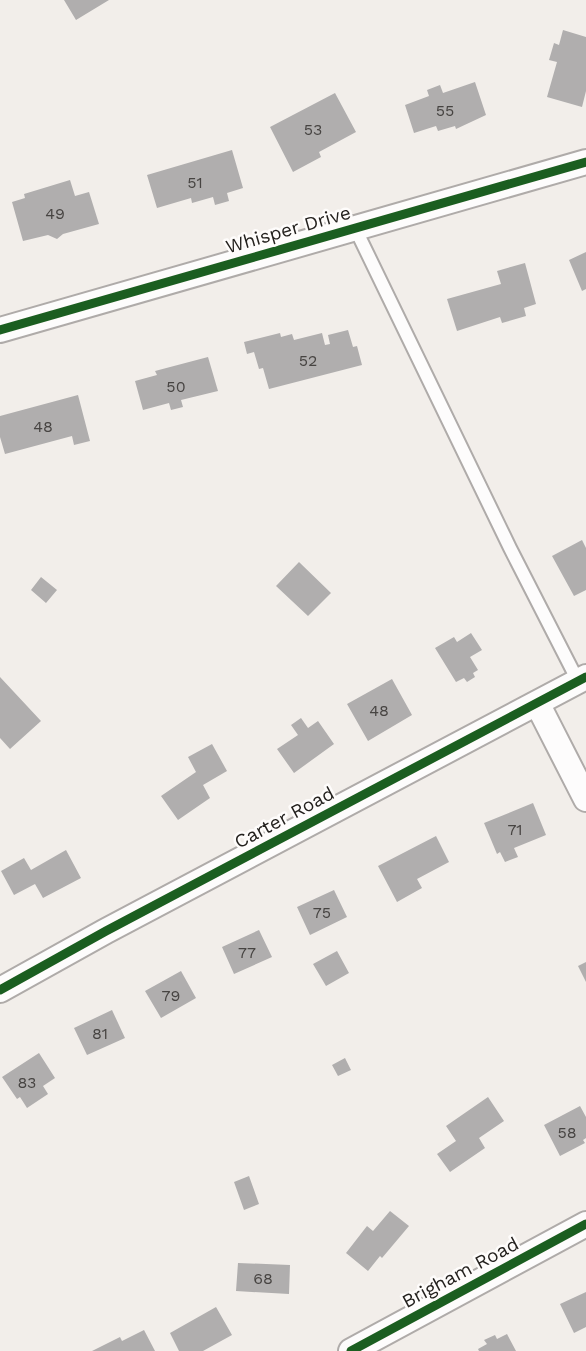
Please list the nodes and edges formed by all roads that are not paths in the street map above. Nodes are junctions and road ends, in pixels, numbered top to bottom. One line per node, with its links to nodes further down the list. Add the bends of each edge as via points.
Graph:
1 (586, 162): 2 (street, Whisper Drive)
2 (355, 228): 3 (street, Whisper Drive); 4 (lane, via 504,536)
3 (0, 330)
4 (582, 679): 5 (street, Carter Road)
5 (537, 703): 6 (street); 7 (street, Carter Road)
6 (586, 799)
7 (0, 990)
8 (586, 1224): 9 (street, Brigham Road)
9 (351, 1351)

